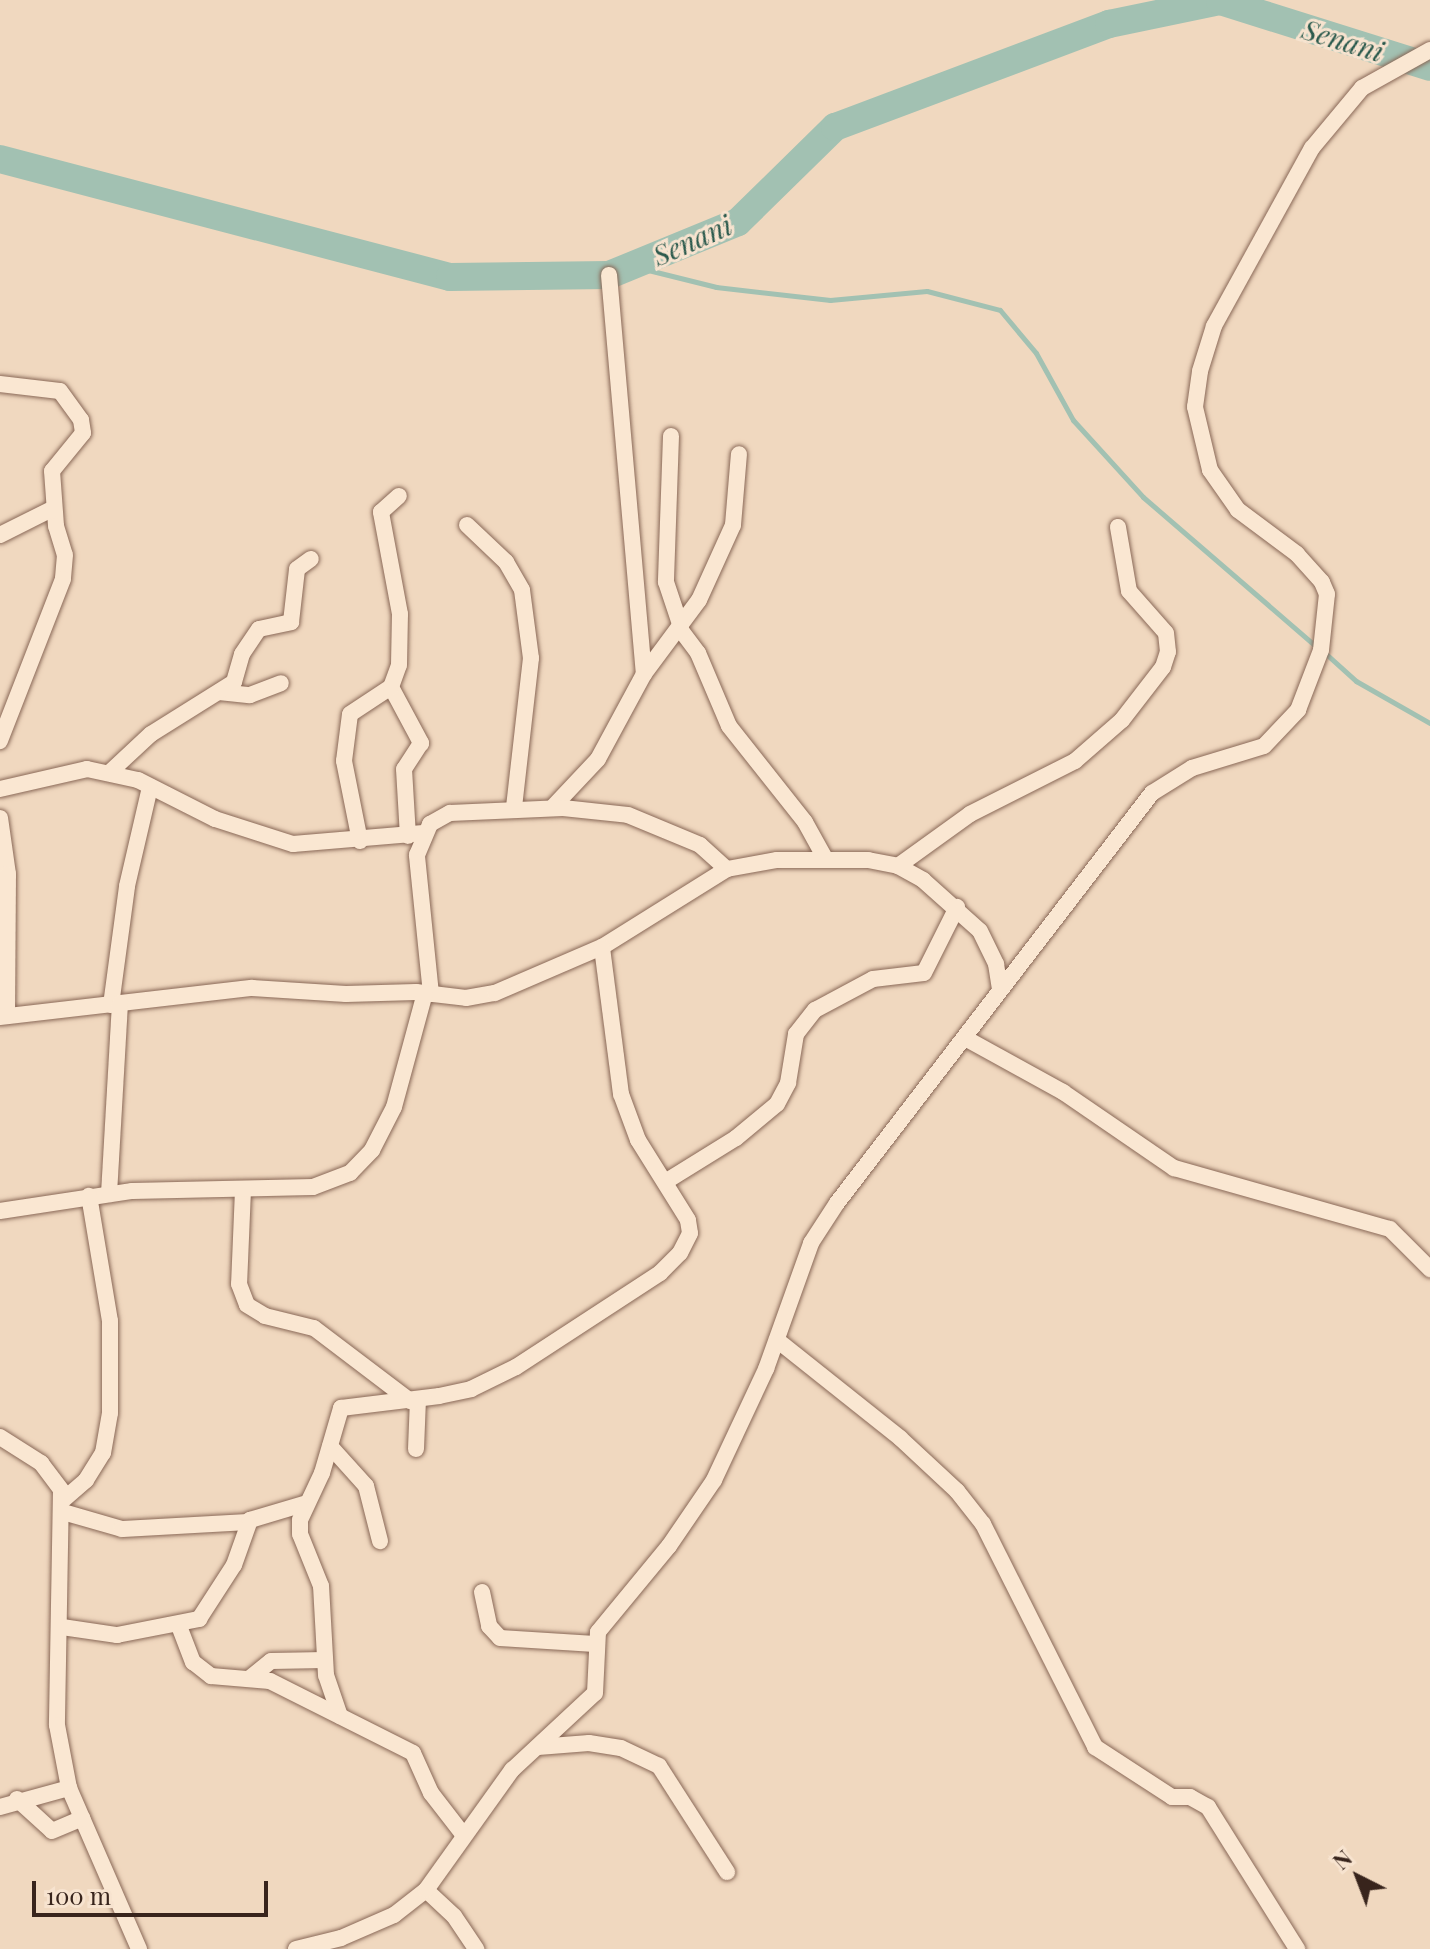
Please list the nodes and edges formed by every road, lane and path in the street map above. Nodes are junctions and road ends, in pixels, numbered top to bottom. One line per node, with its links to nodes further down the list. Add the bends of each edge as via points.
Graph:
1 (1430, 50): 33 (street, via 1362,88 1312,148 1214,326 1200,371 1195,407 1210,470 1238,510 1297,554 1327,594 1321,650 1298,710 1264,746 1192,768 1152,793)
2 (609, 275): 13 (street)
3 (0, 384): 7 (street, via 60,391 81,420 80,441 52,471)
4 (671, 436): 12 (street, via 666,582)
5 (739, 454): 12 (street, via 733,525)
6 (399, 496): 15 (street, via 381,512 403,641)
7 (54, 508): 10 (street); 17 (street, via 65,555 63,579)
8 (467, 525): 23 (street, via 506,562 522,590 531,658)
9 (1118, 527): 29 (street, via 1129,591 1166,633 1163,667 1122,720 1075,761 970,814)
10 (0, 535)
11 (311, 559): 16 (street, via 297,569 291,622 259,629 242,654 234,682)
12 (681, 628): 13 (street); 28 (street, via 698,653 729,726 805,822)
13 (644, 674): 24 (street, via 598,759)
14 (281, 683): 16 (street, via 250,695)
15 (391, 687): 26 (street, via 421,743 404,769); 27 (street, via 350,714 344,761)
16 (219, 692): 19 (street, via 151,734)
17 (4, 710): 18 (street)
18 (0, 741)
19 (109, 773): 21 (street); 22 (street, via 87,769)
20 (0, 781): 22 (street)
21 (150, 787): 27 (street, via 215,819 282,842); 35 (street, via 129,871)
22 (0, 788)
23 (514, 808): 24 (street); 26 (street, via 450,813)
24 (552, 808): 30 (street, via 628,815 669,829 700,845)
25 (0, 818): 36 (street, via 8,874)
26 (416, 834): 27 (street); 34 (street)
27 (360, 841)
28 (826, 860): 29 (street); 30 (street, via 777,860)
29 (898, 866): 31 (street)
30 (727, 869): 32 (street)
31 (957, 907): 33 (street, via 986,941); 38 (street, via 924,973 873,979 815,1010 796,1034 788,1083 777,1104 736,1138)
32 (602, 947): 34 (street, via 495,993 466,998); 38 (street, via 621,1094 638,1140)
33 (1000, 989): 37 (street)
34 (428, 994): 35 (street, via 252,988); 39 (street, via 394,1107 365,1158 350,1173 313,1187)
35 (116, 1004): 36 (street); 40 (street)
36 (4, 1017)
37 (967, 1039): 43 (street, via 1063,1092 1184,1173 1390,1229); 44 (street, via 811,1243)
38 (665, 1182): 45 (street, via 690,1233 660,1273 516,1367 471,1389)
39 (243, 1190): 40 (street); 45 (street, via 239,1273 247,1305 265,1316 314,1328)
40 (109, 1194): 41 (street)
41 (89, 1196): 42 (street); 50 (street, via 111,1333 110,1413 103,1453)
42 (0, 1211)
43 (1430, 1269)
44 (777, 1340): 56 (street, via 714,1480 669,1546 606,1617); 71 (street, via 957,1491 983,1524 1095,1747 1172,1797 1190,1797 1208,1807)
45 (414, 1400): 47 (street, via 341,1408); 48 (street)
46 (0, 1437): 50 (street, via 41,1463 61,1490)
47 (330, 1446): 49 (street); 52 (street, via 366,1486)
48 (416, 1449)
49 (307, 1503): 51 (street, via 255,1515); 57 (street, via 300,1534 321,1586)
50 (63, 1506): 51 (street, via 122,1529); 55 (street)
51 (249, 1522): 54 (street, via 234,1565 208,1611)
52 (380, 1541)
53 (482, 1592): 56 (street, via 489,1626 500,1638)
54 (179, 1626): 55 (street, via 106,1635); 58 (street, via 201,1671 223,1681)
55 (62, 1627): 61 (street, via 55,1702)
56 (595, 1644): 60 (street, via 595,1693)
57 (325, 1660): 58 (street, via 271,1661); 59 (street)
58 (250, 1678): 59 (street, via 270,1681)
59 (340, 1716): 65 (street, via 413,1753 431,1793)
60 (537, 1747): 65 (street); 66 (street, via 589,1743 621,1748 659,1766)
61 (69, 1788): 62 (street); 64 (street)
62 (17, 1799): 63 (street); 64 (street, via 52,1831)
63 (0, 1807)
64 (82, 1818): 68 (street)
65 (462, 1833): 67 (street)
66 (727, 1872)
67 (426, 1890): 69 (street, via 394,1915 341,1938); 70 (street, via 454,1916)
68 (139, 1949)
69 (296, 1949)
70 (476, 1949)
71 (1297, 1949)

